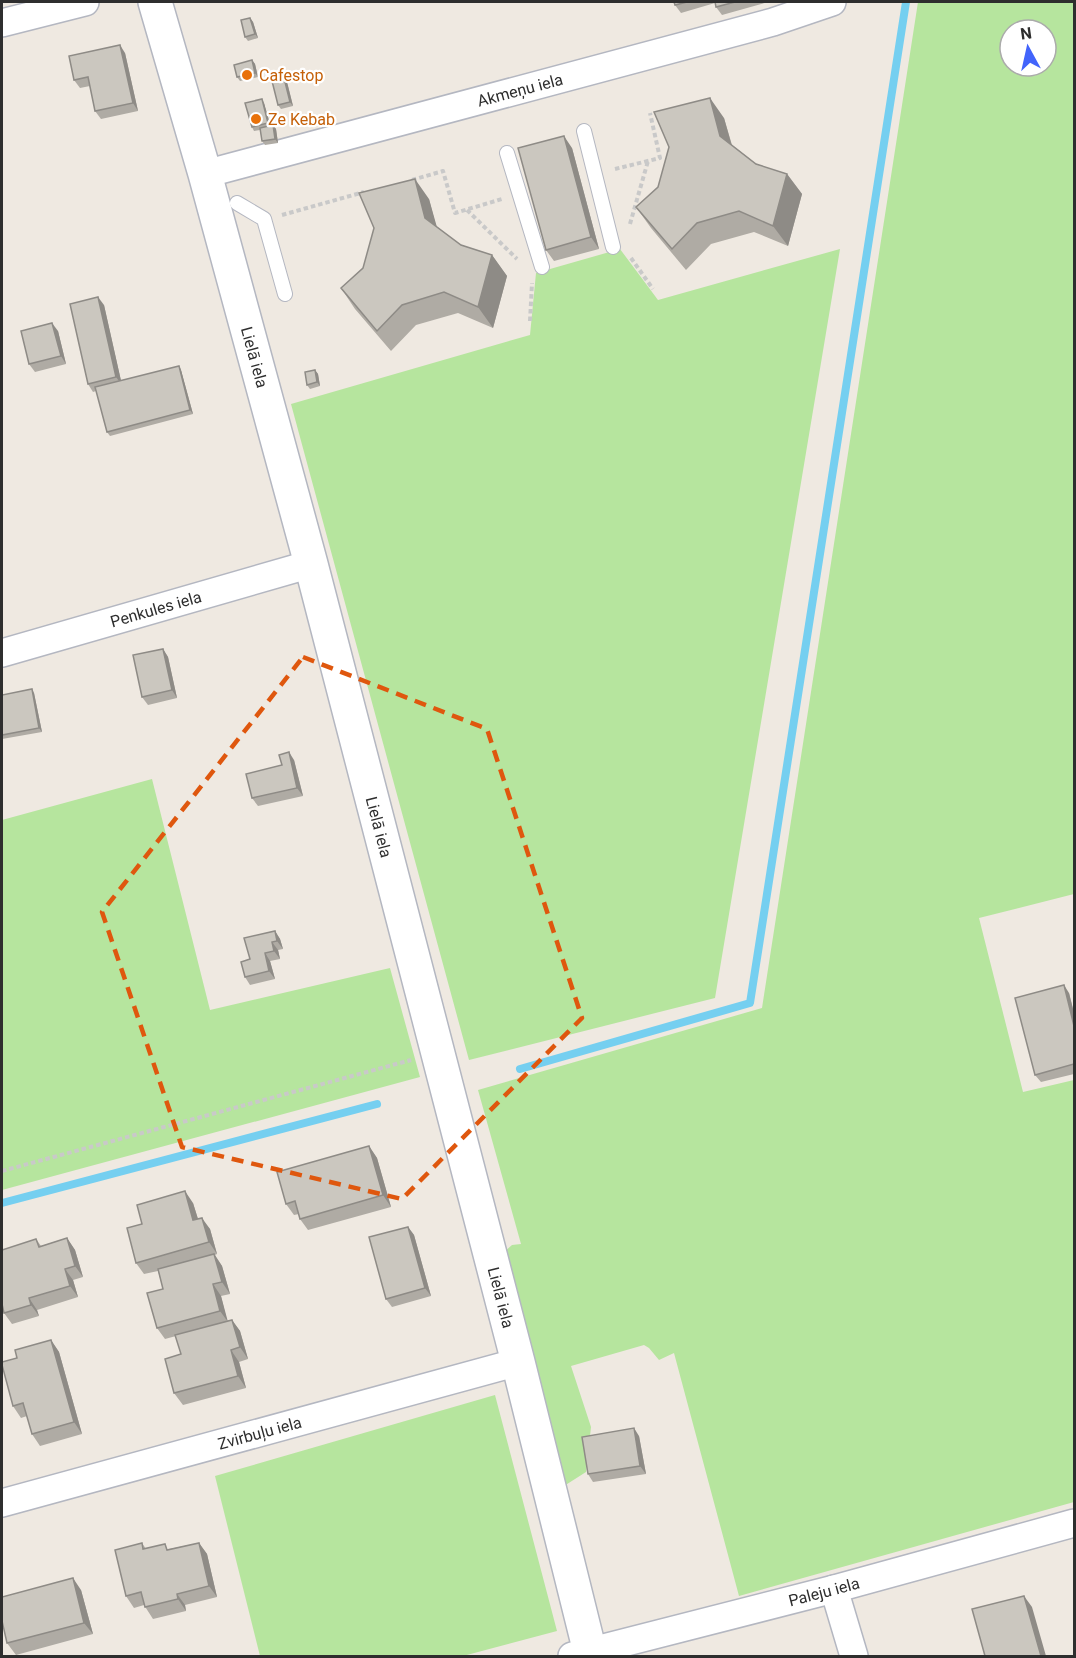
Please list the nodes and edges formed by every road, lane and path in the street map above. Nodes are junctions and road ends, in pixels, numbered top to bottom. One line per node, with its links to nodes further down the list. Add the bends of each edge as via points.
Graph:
1 (85, 2): 4 (street)
2 (155, 2): 9 (street, Lielā iela)
3 (832, 2): 9 (street, Akmeņu iela, via 773,22)
4 (2, 23)
5 (650, 113): 8 (path, via 660,158)
6 (584, 131): 10 (lane)
7 (507, 153): 13 (lane)
8 (648, 161): 10 (path); 17 (path)
9 (205, 174): 25 (street, Lielā iela)
10 (594, 174): 18 (lane)
11 (409, 180): 15 (path, via 443,171 455,213)
12 (364, 192): 16 (path)
13 (519, 194): 15 (path); 21 (lane)
14 (237, 202): 16 (lane)
15 (467, 210): 20 (path)
16 (264, 219): 23 (lane)
17 (629, 226)
18 (613, 248)
19 (629, 256): 22 (path)
20 (525, 267)
21 (537, 271): 24 (path)
22 (653, 289)
23 (285, 294)
24 (530, 321)
25 (311, 564): 26 (street, Penkules iela); 27 (street, Lielā iela)
26 (2, 653)
27 (437, 1053): 28 (path); 29 (street, Lielā iela)
28 (2, 1171)
29 (518, 1362): 30 (street, Zvirbuļu iela); 33 (street, Lielā iela)
30 (2, 1503)
31 (1074, 1523): 32 (street, Paleju iela)
32 (834, 1589): 33 (street, Paleju iela); 34 (street)
33 (584, 1655)
34 (854, 1656)

